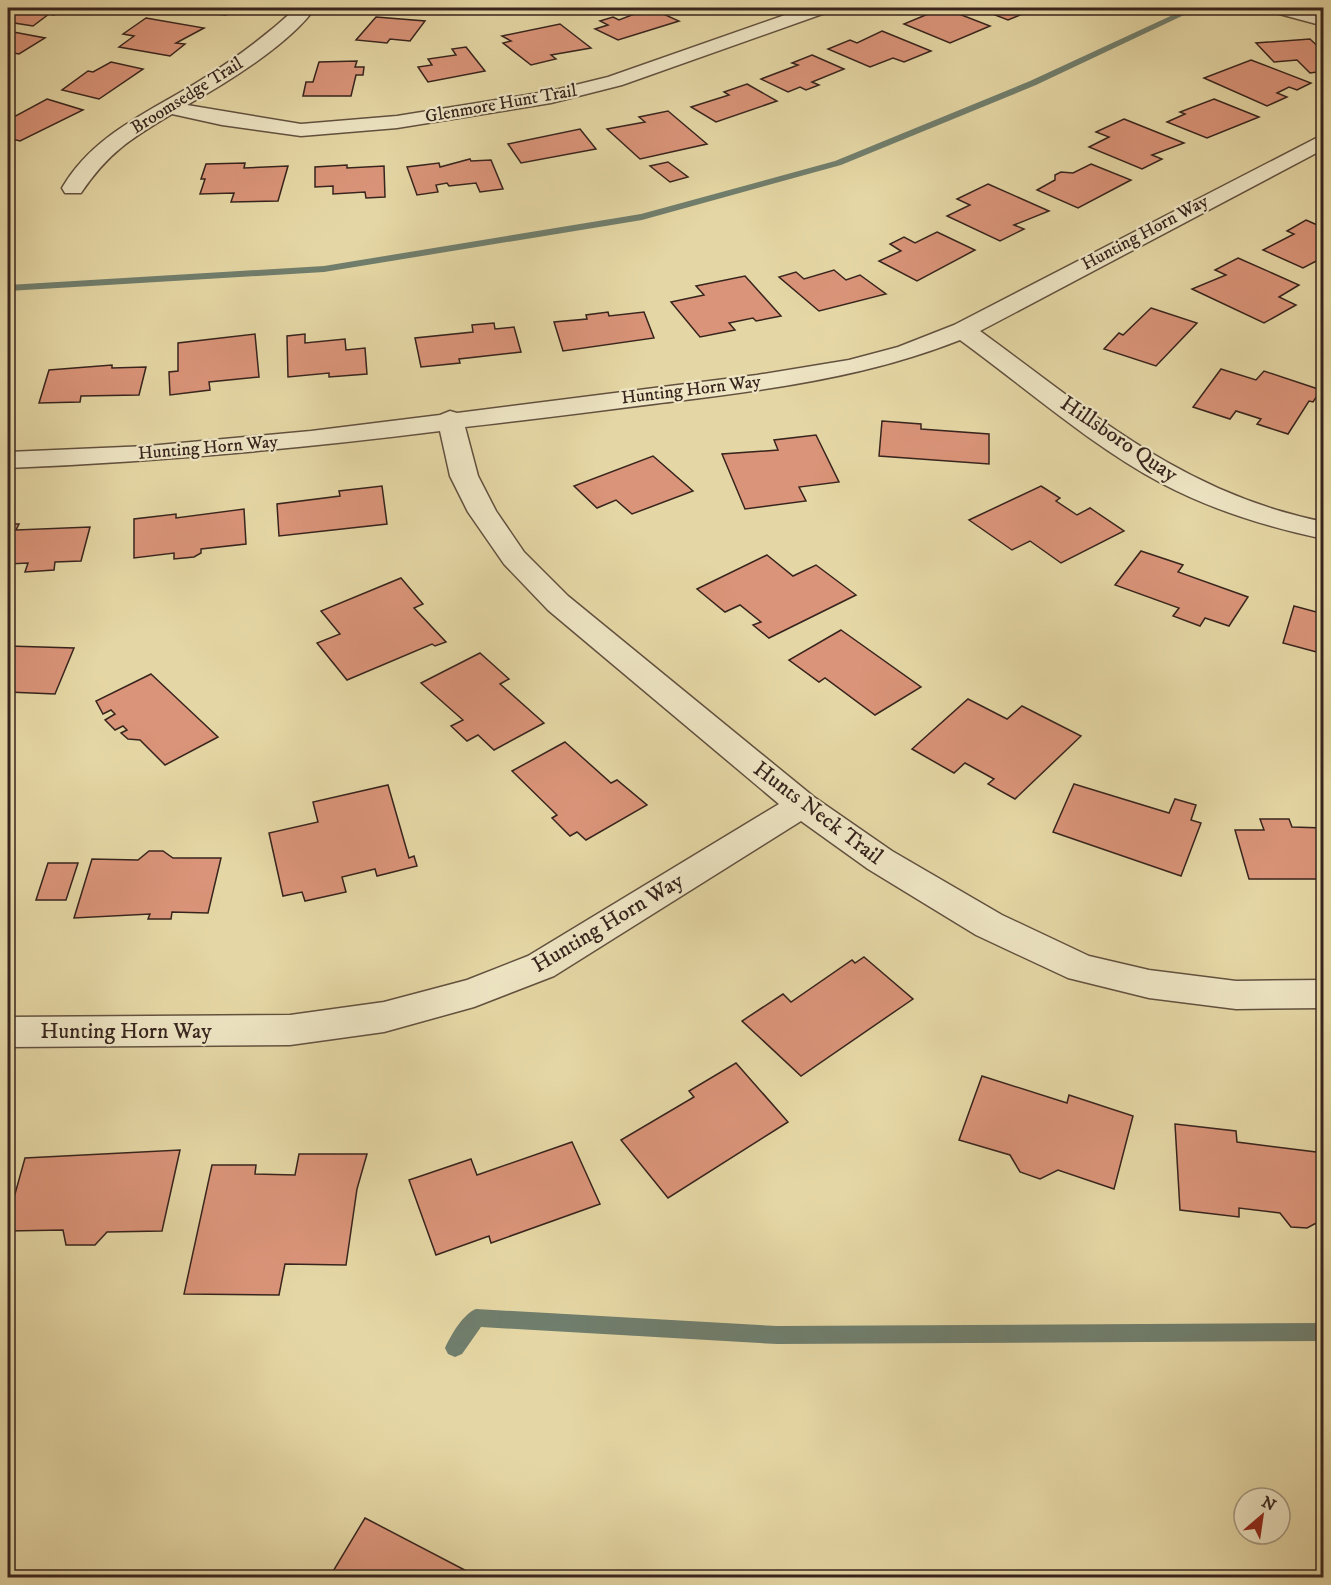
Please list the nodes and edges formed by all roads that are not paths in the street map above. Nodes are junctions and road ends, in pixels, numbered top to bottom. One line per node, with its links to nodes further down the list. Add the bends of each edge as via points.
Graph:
1 (306, 8): 5 (street, Broomsedge Trail, via 246,60)
2 (821, 8): 5 (street, Glenmore Hunt Trail, via 615,81 551,97 397,122 301,130)
3 (1280, 8): 4 (street)
4 (1323, 20)
5 (170, 108): 7 (street, Broomsedge Trail, via 103,150 89,162)
6 (1323, 140): 8 (street, Hunting Horn Way)
7 (73, 188)
8 (963, 330): 9 (street, Hunting Horn Way, via 907,352 850,367 757,383); 11 (street, Hillsboro Quay, via 1149,465 1256,512)
9 (450, 419): 10 (street, Hunting Horn Way, via 148,454); 12 (street, Hunts Neck Trail, via 464,476 482,512 514,558 558,603)
10 (8, 460)
11 (1323, 531)
12 (802, 806): 13 (street, Hunts Neck Trail, via 880,860 989,925 1081,968 1149,984 1236,995); 14 (street, Hunting Horn Way, via 541,966 474,993 384,1017 290,1030)
13 (1323, 994)
14 (8, 1032)

